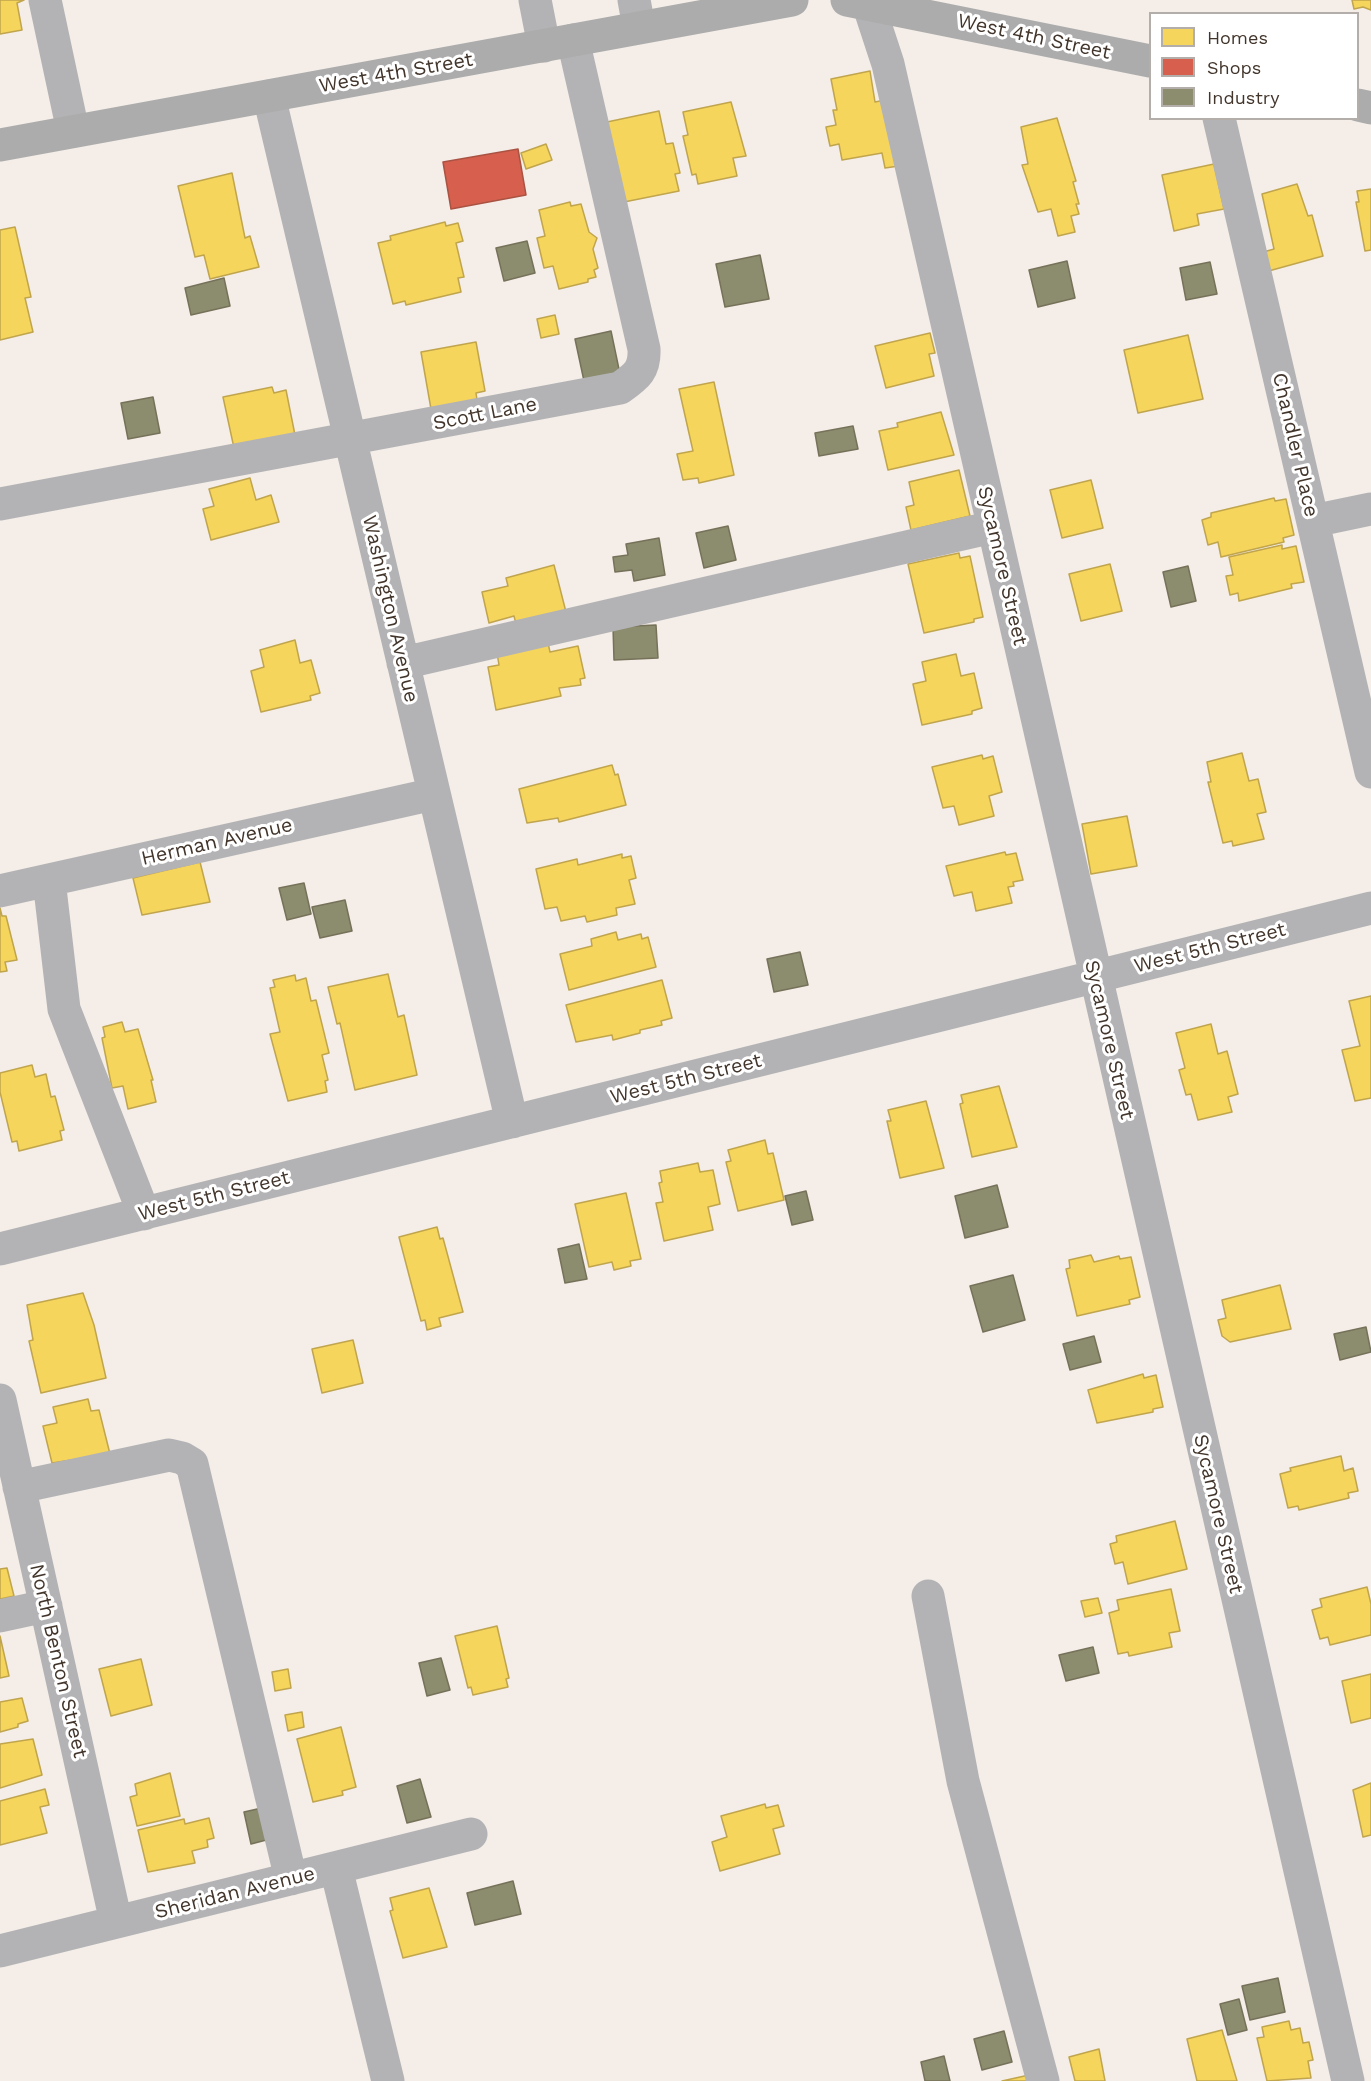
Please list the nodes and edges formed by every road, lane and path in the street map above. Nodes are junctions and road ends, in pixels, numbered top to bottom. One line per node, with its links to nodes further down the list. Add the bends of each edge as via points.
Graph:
1 (45, 0): 10 (street)
2 (535, 0): 6 (street)
3 (792, 0): 5 (main road, West 4th Street)
4 (864, 1): 7 (main road, West 4th Street); 16 (street, Sycamore Street, via 888,64)
5 (636, 14): 6 (main road, West 4th Street)
6 (558, 43): 8 (main road, West 4th Street); 12 (street, Scott Lane, via 645,364 638,376 620,387)
7 (1149, 61)
8 (269, 96): 10 (main road, West 4th Street); 12 (street, Washington Avenue)
9 (1219, 120): 15 (street, Chandler Place)
10 (73, 131): 11 (main road, West 4th Street)
11 (0, 145)
12 (350, 440): 13 (street, Scott Lane); 17 (street, Washington Avenue)
13 (0, 504)
14 (1371, 509): 15 (street)
15 (1313, 520): 18 (street, Chandler Place)
16 (993, 527): 17 (street); 23 (street, Sycamore Street)
17 (403, 663): 19 (street, Washington Avenue)
18 (1371, 772)
19 (434, 794): 20 (street, Herman Avenue); 24 (street, Washington Avenue)
20 (49, 880): 21 (street, Herman Avenue); 25 (street, via 64,1010)
21 (0, 891)
22 (1371, 908): 23 (street, West 5th Street)
23 (1095, 977): 24 (street, West 5th Street); 39 (street, Sycamore Street)
24 (512, 1122): 25 (street, West 5th Street)
25 (144, 1214): 26 (street, West 5th Street)
26 (0, 1249)
27 (0, 1400): 28 (street, North Benton Street)
28 (19, 1487): 30 (street, North Benton Street); 34 (street, via 169,1455 192,1464)
29 (928, 1596): 38 (street, via 963,1780)
30 (46, 1605): 31 (street); 35 (street, North Benton Street)
31 (0, 1616)
32 (471, 1834): 33 (street, Sheridan Avenue)
33 (336, 1868): 34 (street, Sheridan Avenue); 37 (street)
34 (291, 1879): 35 (street, Sheridan Avenue)
35 (116, 1922): 36 (street, Sheridan Avenue)
36 (0, 1951)
37 (388, 2081)
38 (1043, 2081)
39 (1348, 2081)

